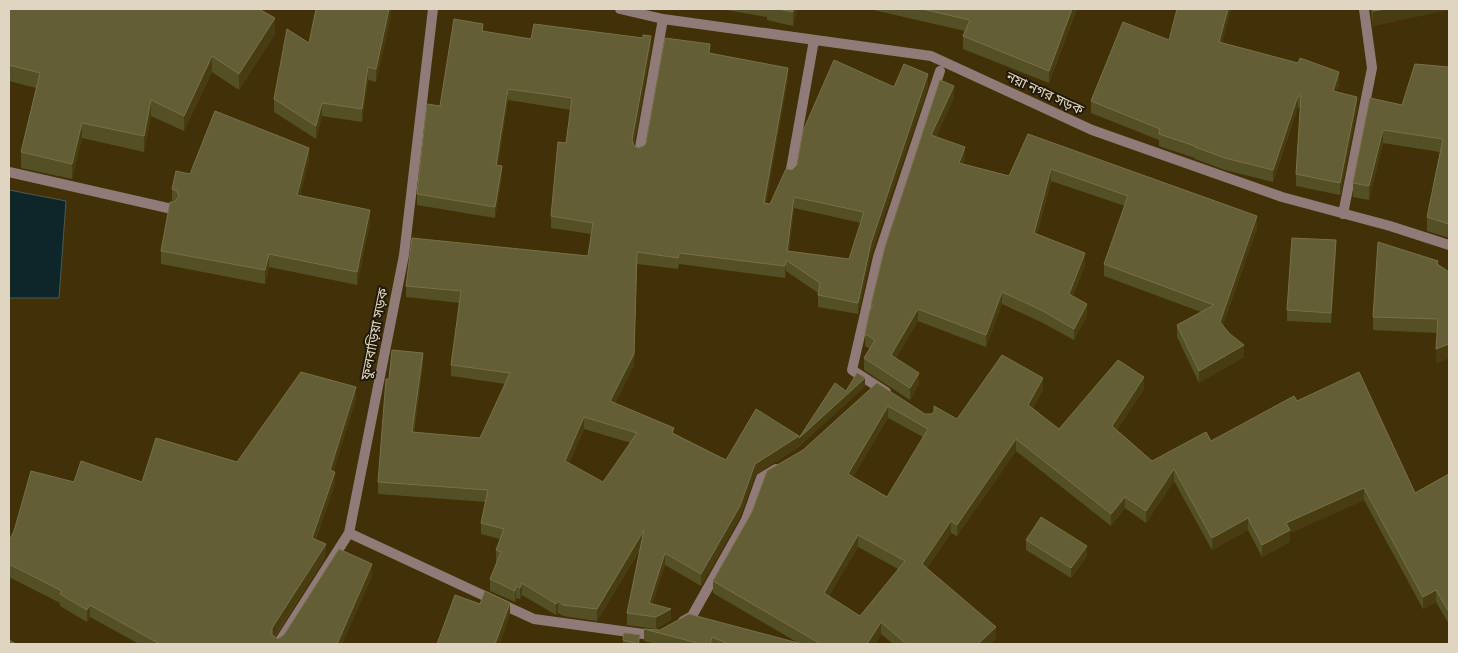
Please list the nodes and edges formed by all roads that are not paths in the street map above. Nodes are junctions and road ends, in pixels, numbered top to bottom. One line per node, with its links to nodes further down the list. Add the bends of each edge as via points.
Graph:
1 (433, 9): 15 (street, ফুলবাড়িয়া সড়ক, via 404,255)
2 (625, 9): 4 (street, নয়া নগর সড়ক)
3 (1364, 9): 11 (street, via 1372,68)
4 (663, 19): 5 (street, নয়া নগর সড়ক); 7 (street)
5 (814, 40): 9 (street); 11 (street, নয়া নগর সড়ক, via 931,56 1092,130 1282,197)
6 (940, 72): 13 (street, via 878,256 852,370 874,389)
7 (639, 153)
8 (9, 172): 10 (street)
9 (790, 175)
10 (172, 209)
11 (1343, 214): 12 (street, নয়া নগর সড়ক)
12 (1449, 245)
13 (892, 396)
14 (783, 465): 15 (street, via 760,478 746,520 692,616 657,636 534,620)
15 (349, 533): 16 (street, ফুলবাড়িয়া সড়ক)
16 (278, 644)

